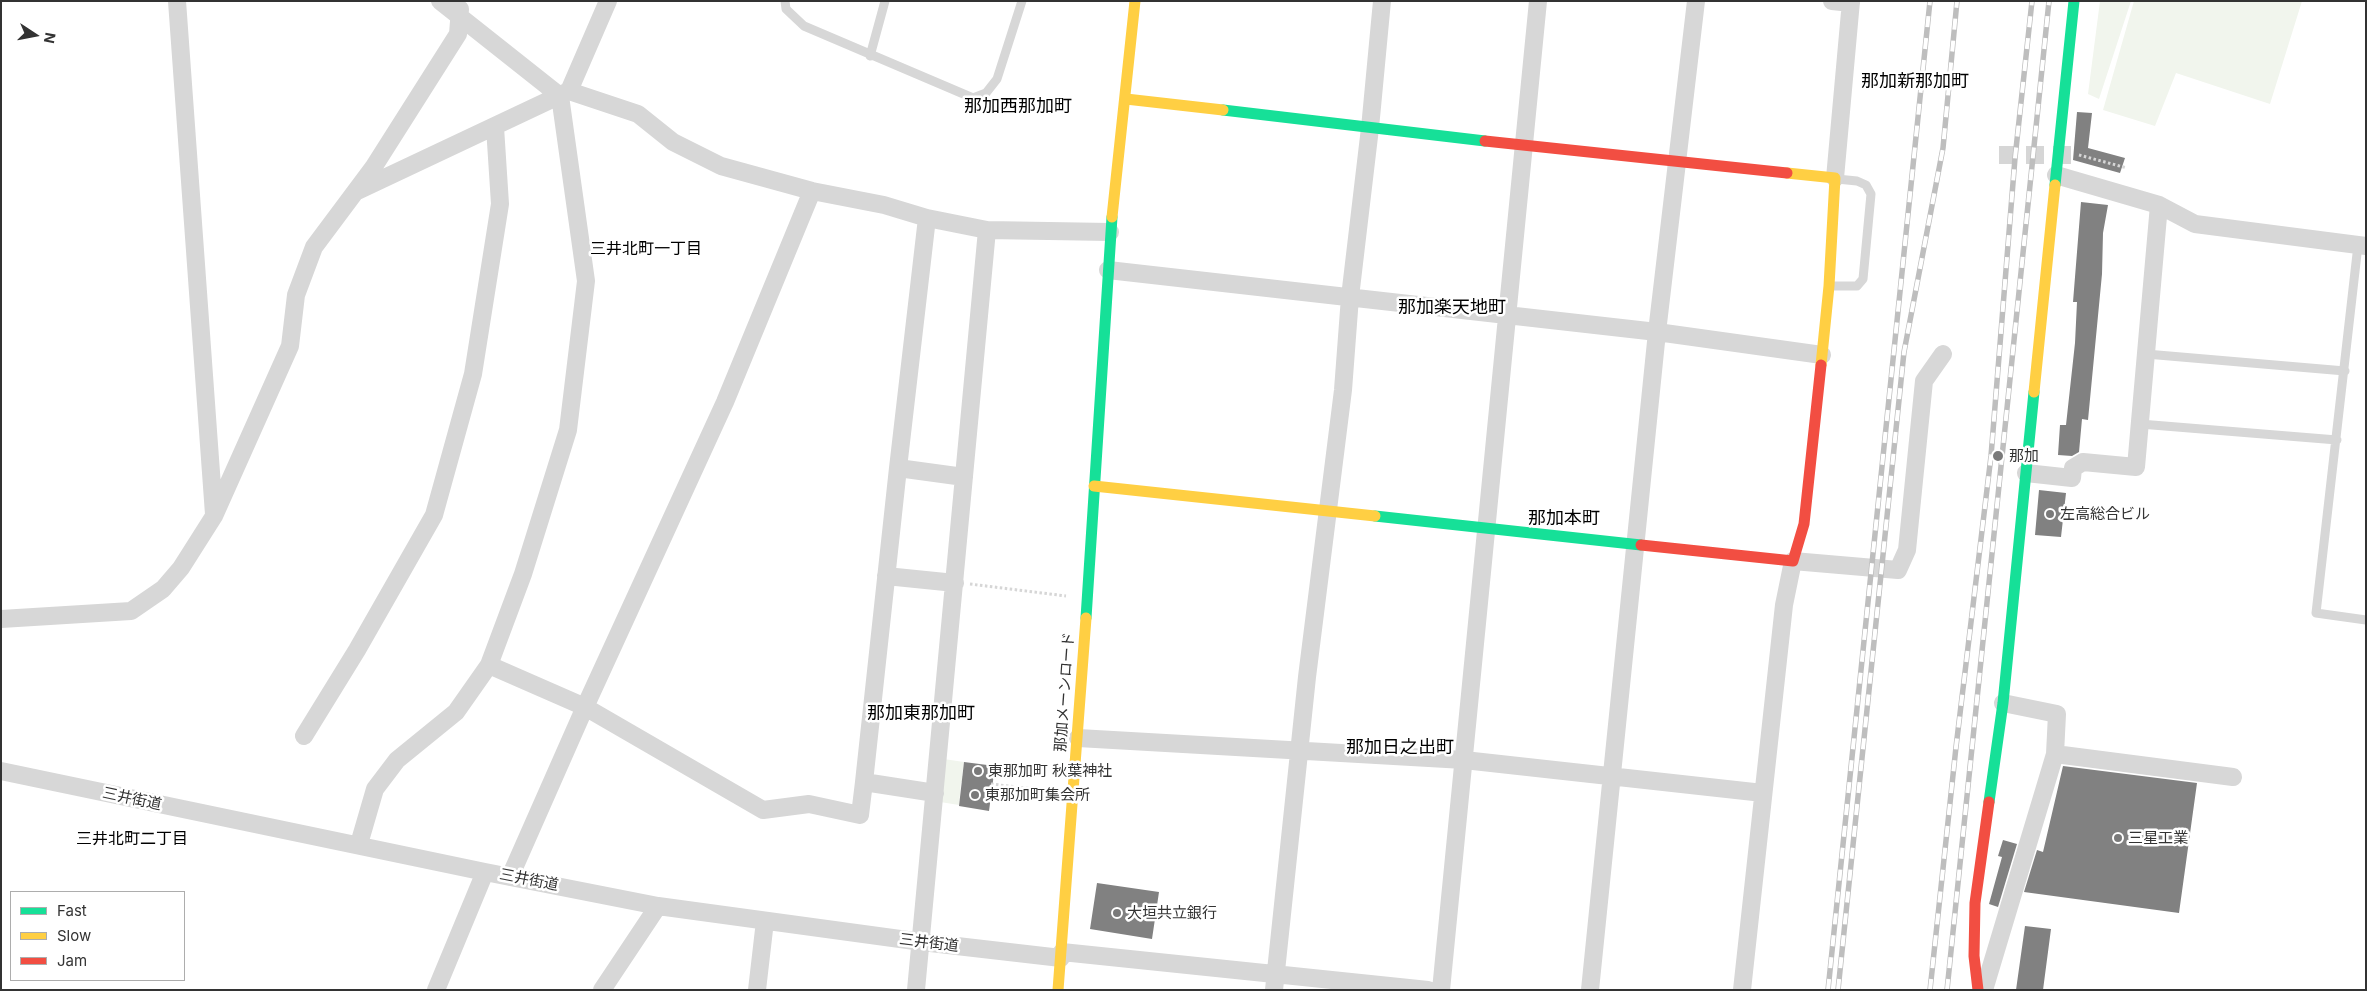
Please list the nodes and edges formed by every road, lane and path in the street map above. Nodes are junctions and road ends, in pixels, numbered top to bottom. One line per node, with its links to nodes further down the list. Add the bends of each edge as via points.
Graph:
1 (177, 1): 49 (street)
2 (440, 1): 14 (street)
3 (608, 1): 16 (street)
4 (785, 1): 15 (lane, via 786,8 804,26)
5 (885, 1): 15 (lane)
6 (1022, 1): 15 (lane, via 997,80 986,93 973,98)
7 (1135, 1): 17 (street, 那加メーンロード)
8 (1382, 1): 19 (street)
9 (1538, 1): 20 (street)
10 (1696, 1): 22 (street)
11 (1832, 1): 13 (street)
12 (2074, 1): 24 (street)
13 (1851, 2): 25 (street)
14 (460, 9): 16 (street); 27 (street, via 458,34 373,168)
15 (870, 56)
16 (564, 94): 18 (street); 26 (street, via 638,114 674,142 721,166); 58 (street, via 586,281 568,430 523,574)
17 (1126, 99): 19 (street); 31 (street, 那加メーンロード)
18 (495, 127): 27 (street); 61 (street, via 500,204 473,374 434,515)
19 (1370, 128): 20 (street); 35 (street)
20 (1524, 146): 22 (street); 36 (street)
21 (2078, 155): 23 (path)
22 (1677, 162): 25 (street); 37 (street)
23 (2127, 168)
24 (2056, 175): 28 (street); 45 (street)
25 (1835, 178): 34 (street); 34 (lane, via 1857,180 1866,185 1871,194 1863,279 1857,286)
26 (812, 191): 29 (street, via 884,205); 60 (street, via 724,402)
27 (352, 193): 49 (street, via 314,247 296,294 290,346)
28 (2160, 205): 32 (street, via 2195,224); 39 (street)
29 (927, 218): 30 (street); 44 (street)
30 (987, 230): 31 (street); 46 (street)
31 (1110, 232): 33 (street, 那加メーンロード)
32 (2362, 245): 41 (lane)
33 (1108, 270): 35 (street); 47 (street, 那加メーンロード)
34 (1829, 286): 40 (street)
35 (1350, 297): 36 (street); 48 (street)
36 (1507, 316): 37 (street); 50 (street)
37 (1657, 332): 40 (street); 51 (street)
38 (1944, 354): 52 (street, via 1924,381 1907,550 1898,570)
39 (2146, 354): 41 (lane); 42 (street)
40 (1822, 355): 52 (street, via 1804,524)
41 (2345, 371): 43 (lane)
42 (2140, 424): 43 (lane); 45 (street, via 2136,467 2083,462 2073,468 2072,478)
43 (2337, 440): 57 (lane, via 2316,613)
44 (898, 468): 46 (street); 53 (street)
45 (2026, 473): 59 (street)
46 (964, 476): 54 (street)
47 (1094, 486): 48 (street); 55 (street, 那加メーンロード)
48 (1327, 511): 50 (street); 63 (street)
49 (214, 516): 56 (street, via 181,568 163,589 131,611)
50 (1486, 528): 51 (street); 65 (street)
51 (1635, 544): 52 (street); 67 (street)
52 (1793, 561): 73 (street, via 1784,605)
53 (886, 576): 54 (street); 69 (street)
54 (954, 582): 55 (path); 71 (street)
55 (1087, 599): 62 (street, 那加メーンロード)
56 (1, 619)
57 (2366, 620)
58 (489, 665): 60 (street); 74 (street, via 456,712 397,760 375,789)
59 (2003, 703): 64 (street, via 2057,714); 91 (street, via 1975,903 1974,956)
60 (585, 707): 69 (street, via 763,810 809,804 860,815); 76 (street)
61 (304, 736)
62 (1078, 738): 63 (street); 72 (street, 那加メーンロード)
63 (1299, 750): 65 (street); 81 (street)
64 (2055, 754): 68 (street); 92 (street)
65 (1464, 760): 67 (street); 88 (street)
66 (1, 771): 74 (street, 三井街道)
67 (1612, 775): 73 (street); 89 (street)
68 (2233, 777)
69 (864, 782): 71 (street)
70 (992, 784): 72 (path)
71 (935, 793): 79 (street)
72 (1074, 793): 80 (street, 那加メーンロード)
73 (1763, 793): 90 (street)
74 (359, 844): 75 (street, 三井街道)
75 (485, 872): 76 (street, 三井街道); 82 (street)
76 (510, 877): 77 (street, 三井街道)
77 (658, 906): 78 (street, 三井街道); 83 (street)
78 (765, 921): 79 (street, 三井街道); 84 (street)
79 (922, 942): 80 (street, 三井街道); 85 (street)
80 (1062, 955): 81 (street, 三井街道); 86 (street, 那加メーンロード)
81 (1274, 982): 87 (street, 三井街道)
82 (436, 990)
83 (602, 990)
84 (757, 990)
85 (916, 990)
86 (1058, 990)
87 (1428, 990)
88 (1441, 990)
89 (1590, 990)
90 (1742, 990)
91 (1978, 990)
92 (1984, 990)

